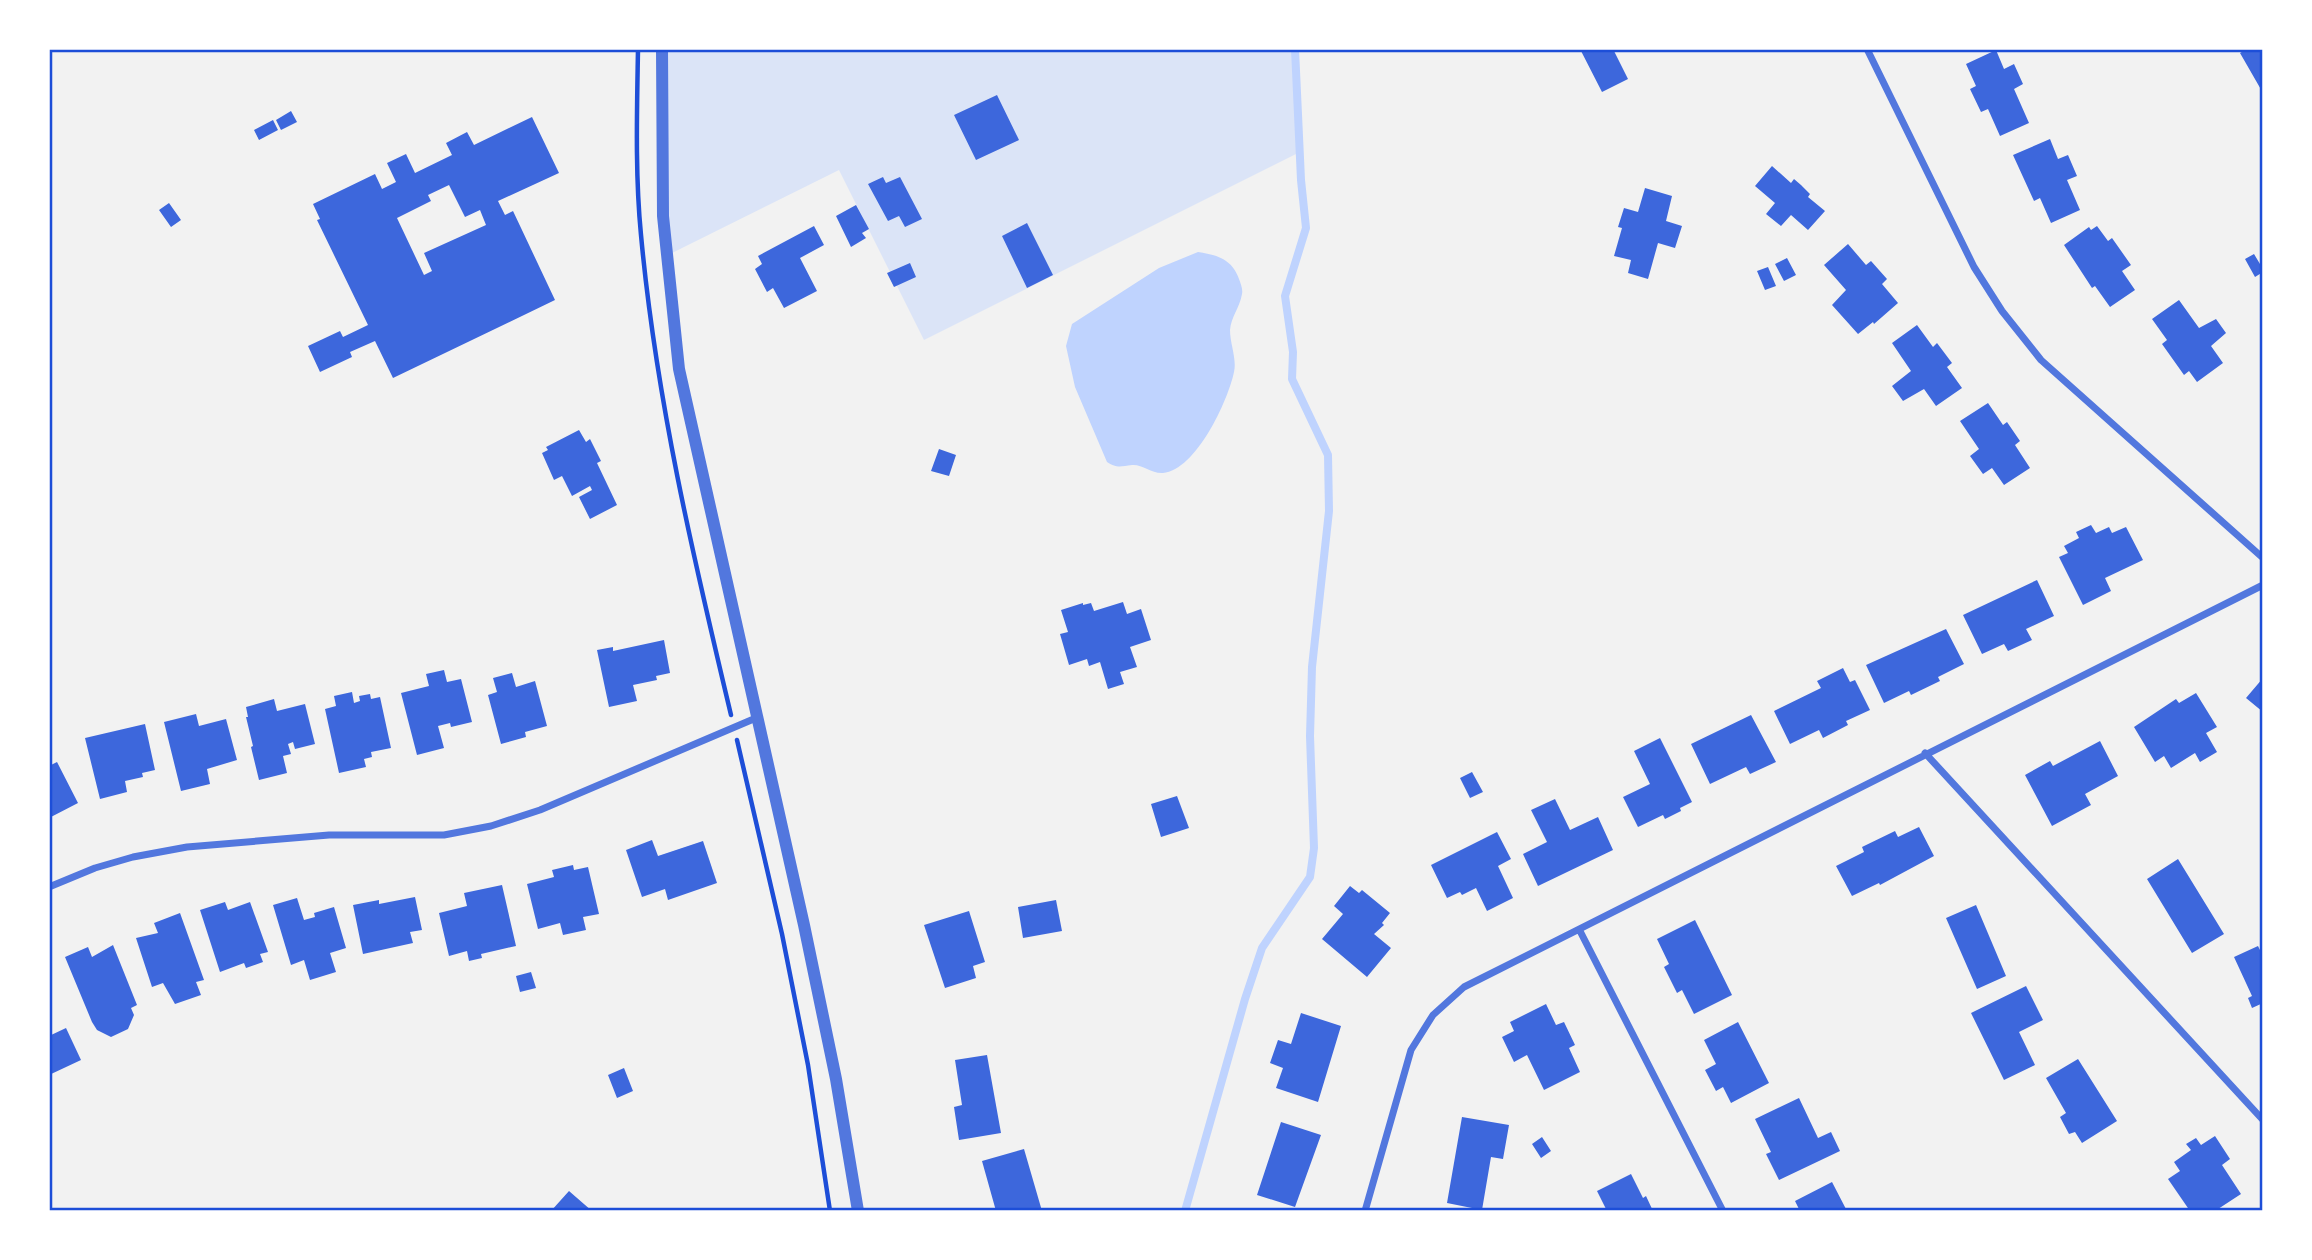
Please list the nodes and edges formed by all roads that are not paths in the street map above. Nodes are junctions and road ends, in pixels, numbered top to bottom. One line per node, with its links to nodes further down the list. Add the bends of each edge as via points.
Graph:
1 (662, 49): 5 (street, via 663,216 679,369)
2 (1867, 49): 3 (street, via 1974,267 2002,311 2041,360)
3 (2263, 558)
4 (2263, 585): 6 (street)
5 (756, 718): 7 (street, via 492,826 444,835 329,835 187,847 95,868); 10 (street, via 828,1040)
6 (1924, 753): 8 (street); 9 (street)
7 (49, 887)
8 (1580, 931): 11 (street, via 1464,987 1433,1015 1410,1050); 12 (street)
9 (2263, 1120)
10 (858, 1211)
11 (1365, 1211)
12 (1723, 1211)

